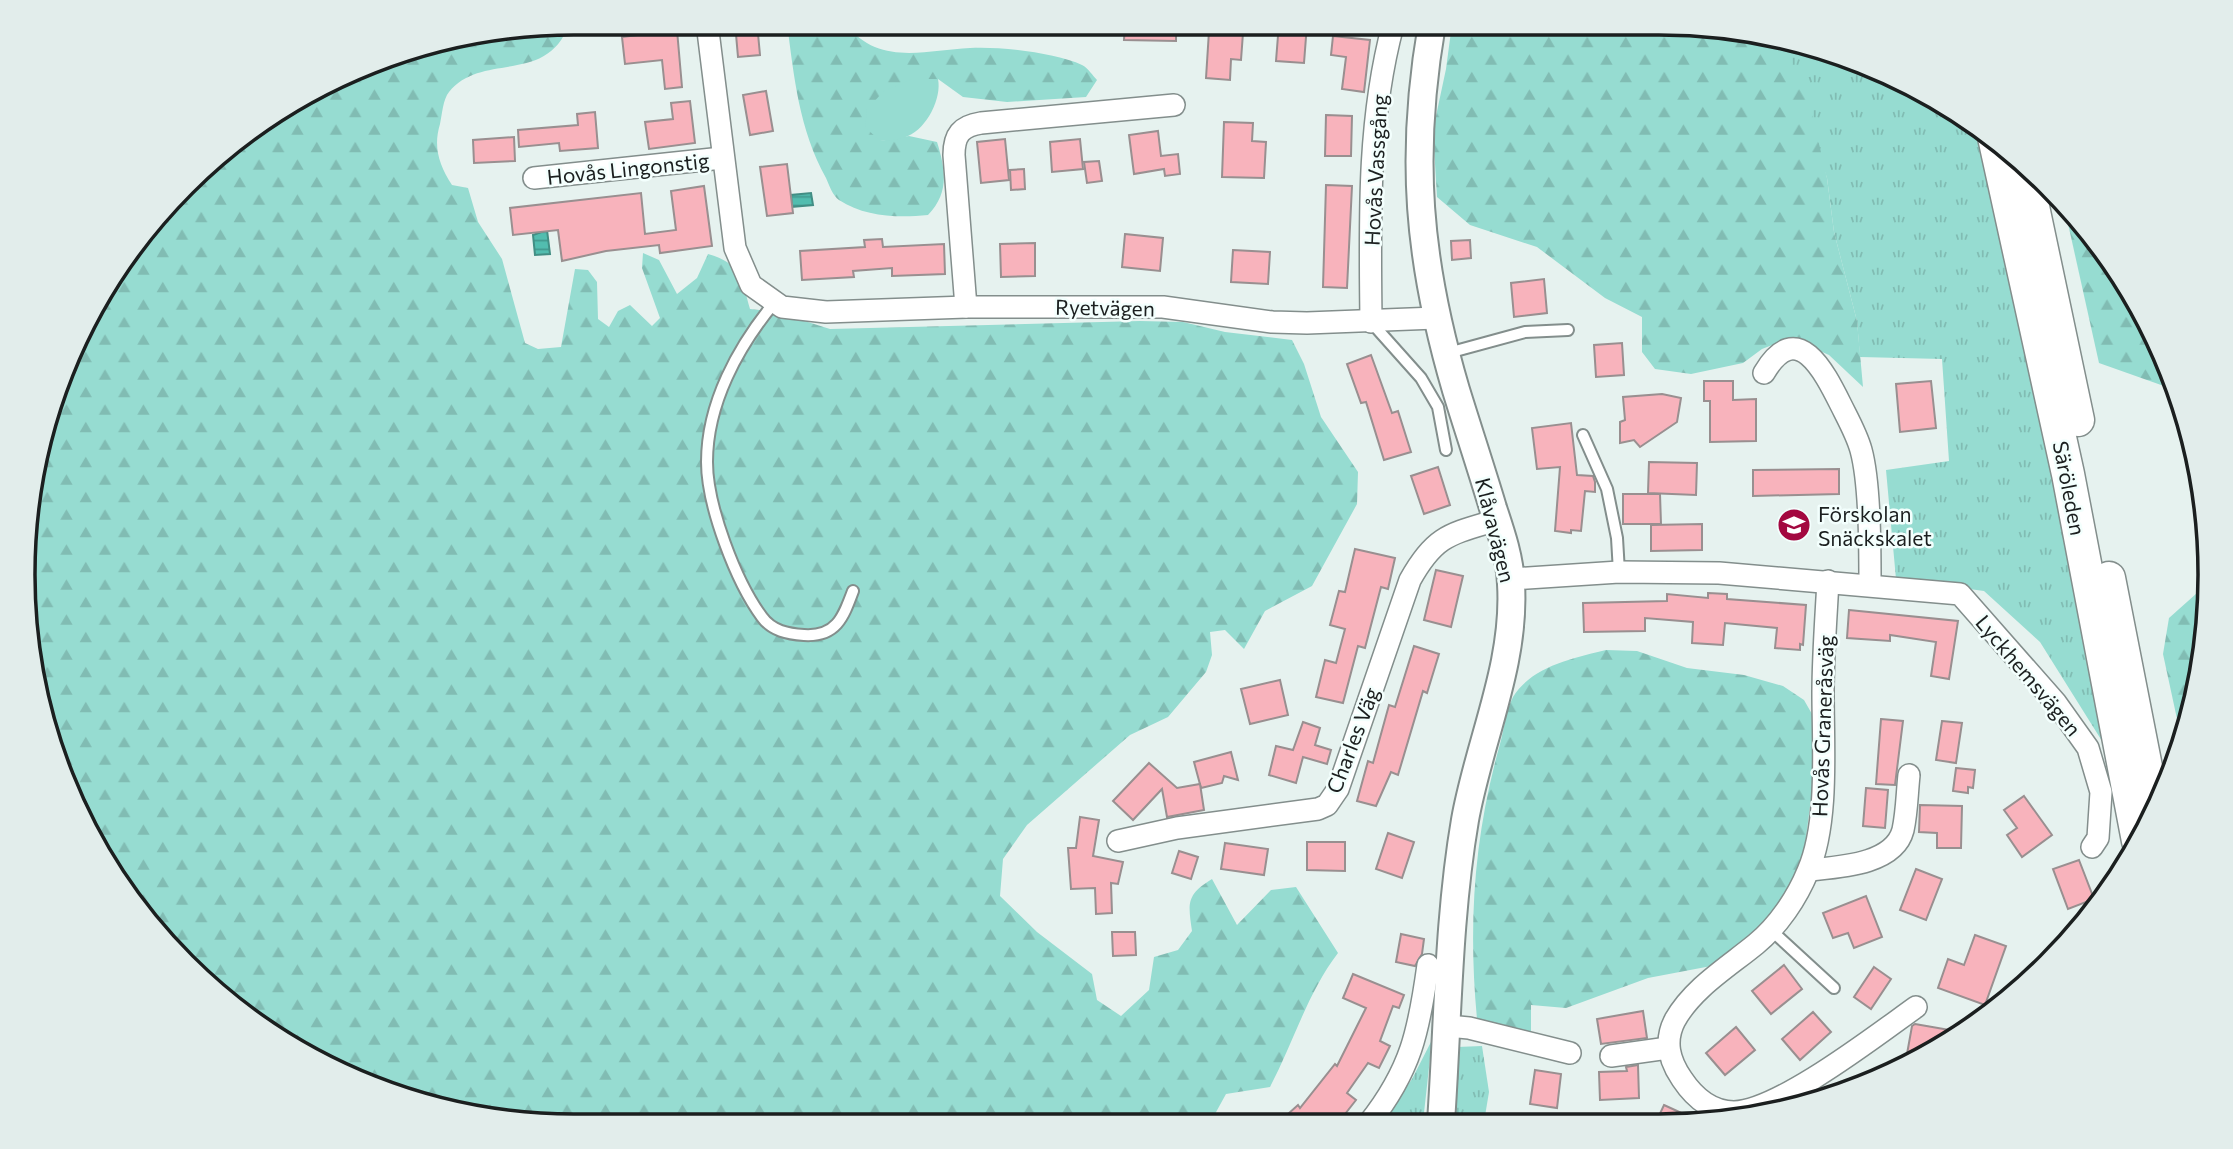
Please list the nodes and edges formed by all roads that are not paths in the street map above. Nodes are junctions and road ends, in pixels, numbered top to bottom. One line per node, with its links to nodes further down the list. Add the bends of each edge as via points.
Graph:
1 (708, 35): 6 (street, Ryetvägen)
2 (1388, 35): 12 (street, Hovås Vassgång, via 1373,136)
3 (1430, 35): 11 (street, Klåvavägen, via 1420,99 1418,172 1422,238)
4 (1174, 105): 10 (street, via 981,123 959,132 954,156)
5 (1998, 155): 26 (main road, Säröleden, via 2068,474)
6 (722, 158): 7 (street, Hovås Lingonstig); 9 (street, Ryetvägen, via 741,266 751,285)
7 (534, 178)
8 (2028, 182): 25 (main road, Säröleden)
9 (774, 303): 10 (street, Ryetvägen, via 826,312); 23 (lane, via 745,338 712,417 707,463 724,542 763,619 785,634 815,636 833,631 844,617)
10 (966, 307): 12 (street, Ryetvägen, via 1163,307 1272,322)
11 (1436, 317): 12 (street, Ryetvägen); 14 (street, Klåvavägen)
12 (1371, 322): 17 (lane, via 1432,397)
13 (1568, 330): 14 (lane, via 1525,332)
14 (1446, 354): 18 (street, Klåvavägen)
15 (1763, 373): 22 (street, via 1776,353 1796,350 1817,360 1829,381 1861,450)
16 (1583, 435): 19 (lane, via 1607,489)
17 (1446, 450)
18 (1497, 520): 20 (street, Klåvavägen); 27 (street, Charles Väg, via 1441,539 1425,552 1410,580 1338,789 1327,805)
19 (1619, 572): 20 (street, Lyckhemsvägen); 21 (street, Lyckhemsvägen)
20 (1511, 579): 34 (street, Klåvavägen, via 1508,648 1465,823)
21 (1828, 581): 22 (street, Lyckhemsvägen); 29 (street, Hovås Graneråsväg, via 1823,783)
22 (1870, 584): 28 (street, Lyckhemsvägen, via 1960,594 2056,703 2088,748 2096,771 2100,812 2098,838)
23 (853, 591)
24 (1909, 775): 29 (street, via 1903,829 1895,846 1864,861)
25 (2151, 793)
26 (2135, 826)
27 (1118, 841)
28 (2092, 847)
29 (1809, 870): 30 (street, Hovås Graneråsväg)
30 (1771, 930): 32 (lane); 35 (street, Hovås Graneråsväg, via 1687,1003 1673,1025)
31 (1428, 965): 40 (street, via 1408,1063)
32 (1834, 988)
33 (1916, 1007): 38 (street, via 1810,1078)
34 (1448, 1027): 36 (street); 41 (street, Klåvavägen)
35 (1668, 1048): 37 (street); 39 (street, via 1688,1087 1704,1103)
36 (1570, 1053)
37 (1611, 1056)
38 (1759, 1105)
39 (1725, 1109)
40 (1376, 1114)
41 (1442, 1114)

